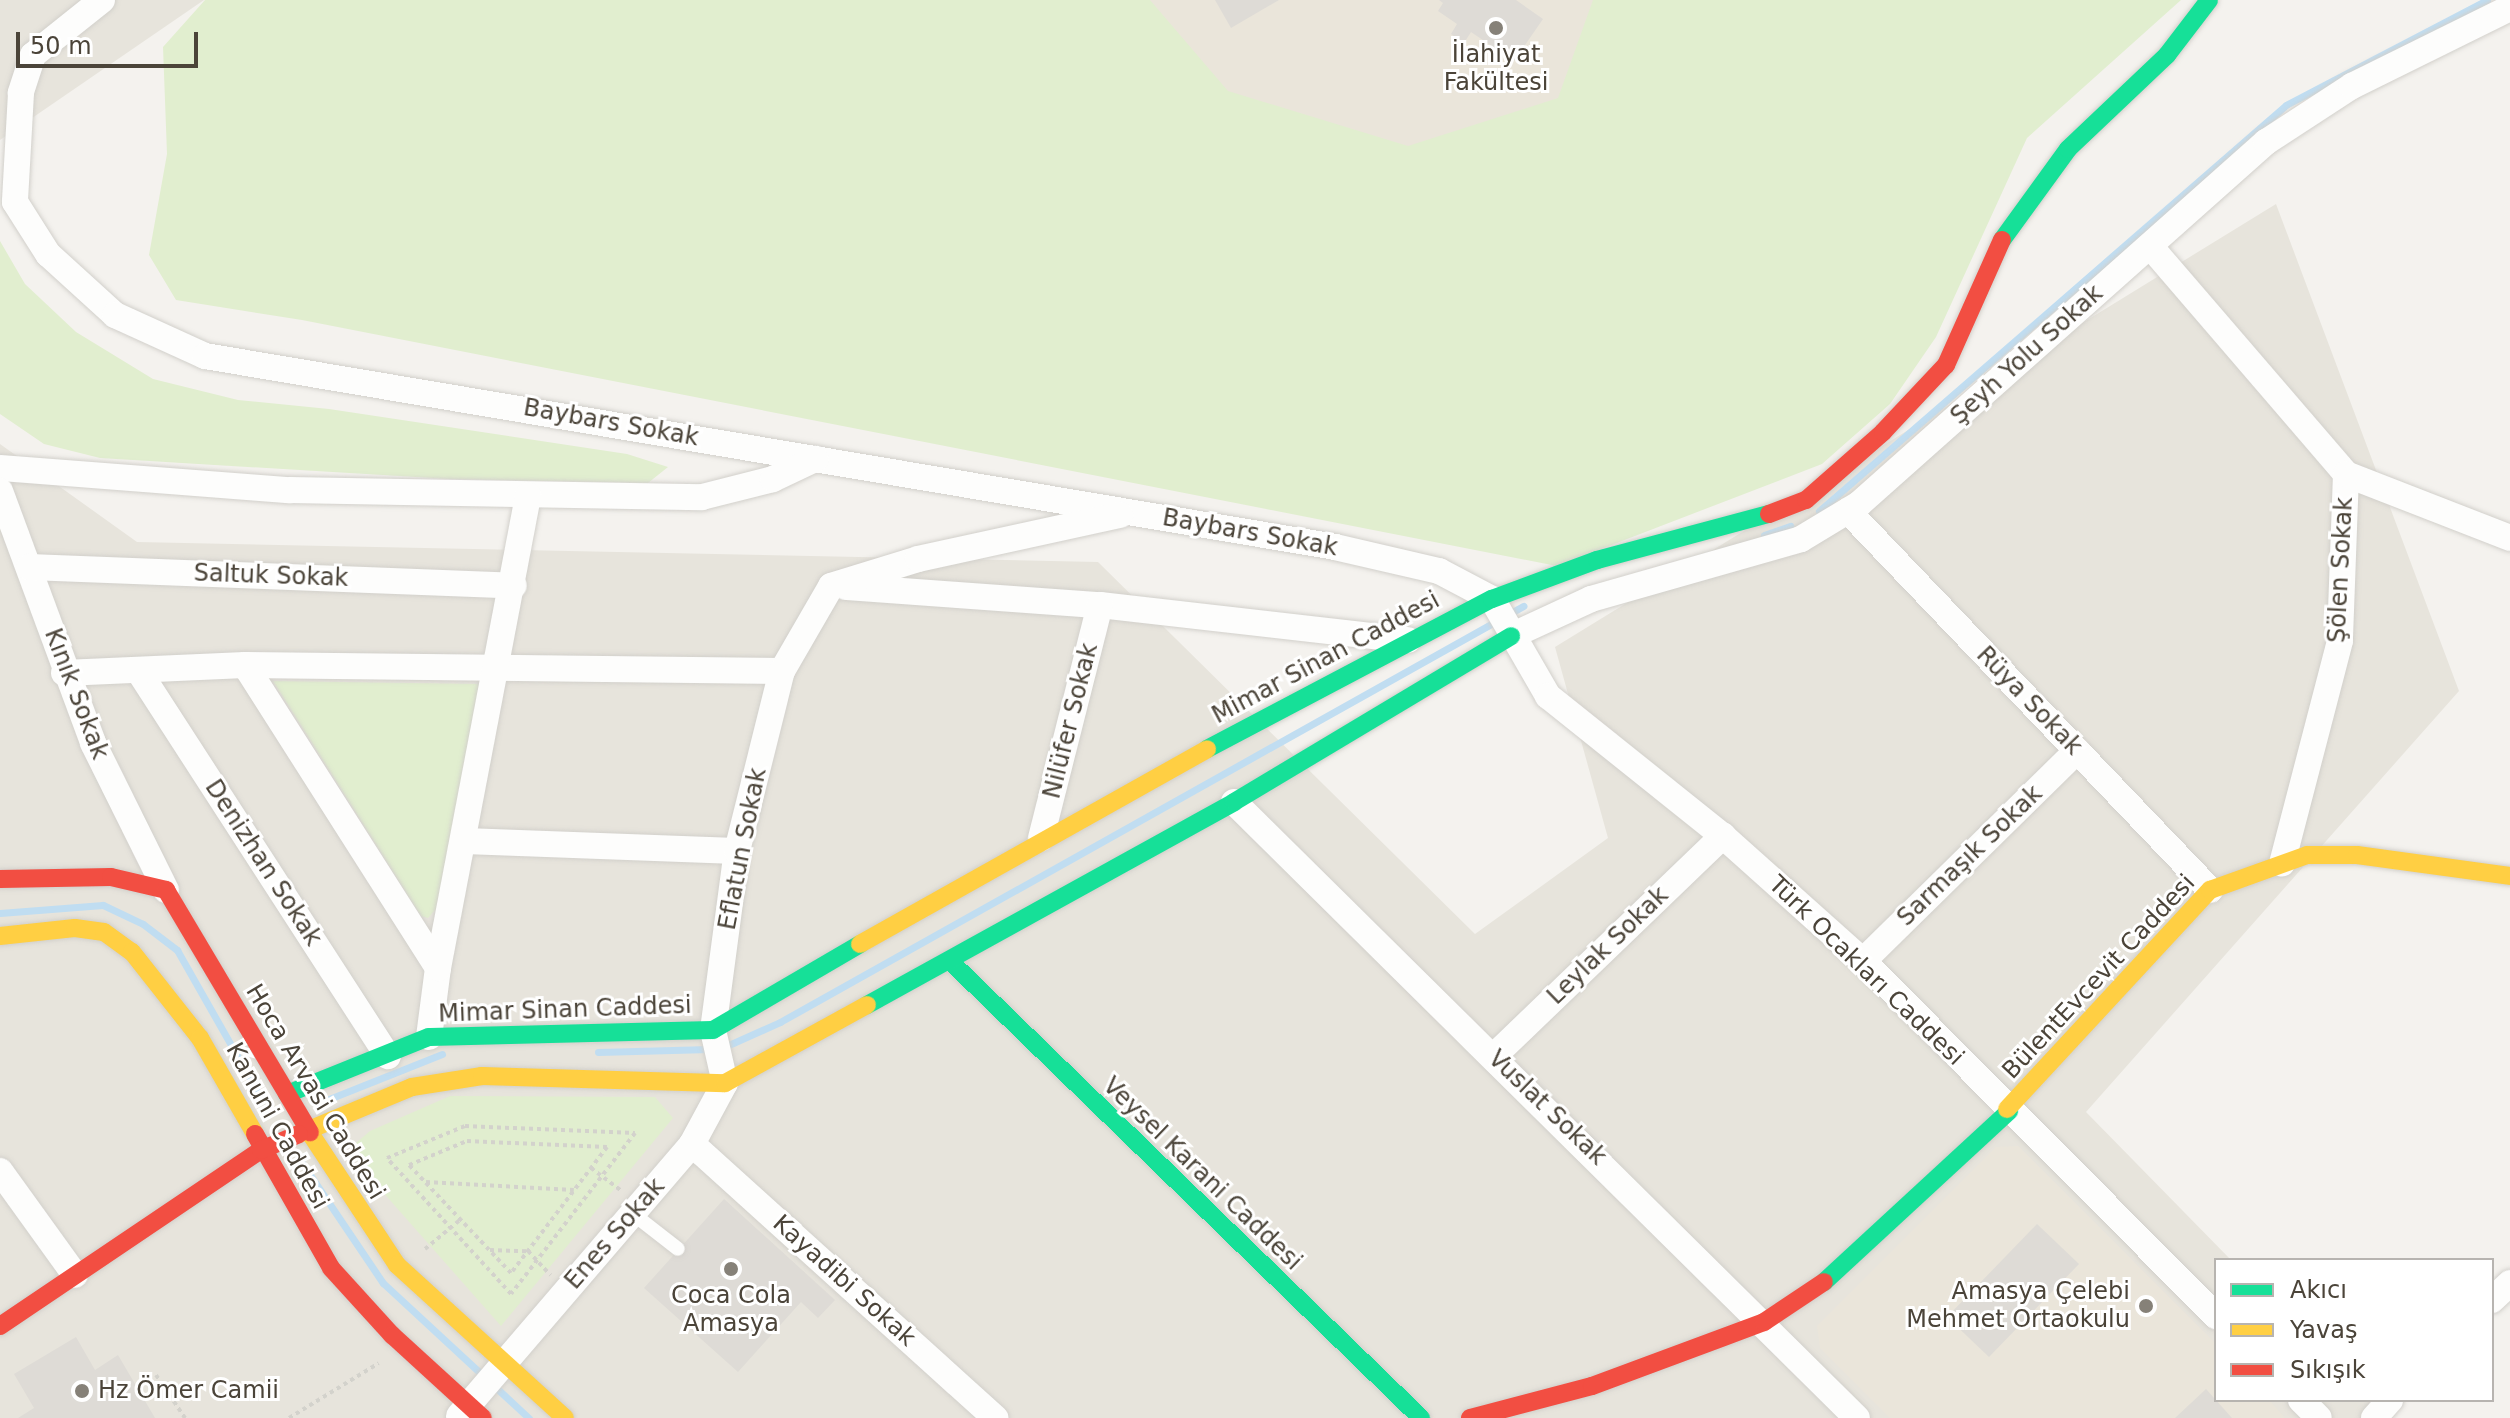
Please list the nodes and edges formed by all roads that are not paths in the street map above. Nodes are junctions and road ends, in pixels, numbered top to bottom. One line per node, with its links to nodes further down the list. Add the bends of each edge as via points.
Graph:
1 (102, 0): 4 (street)
2 (2209, 0): 18 (street, Mimar Sinan Caddesi, via 2167,55 2068,149 1998,246 1946,365 1883,432 1806,500 1762,517 1597,560)
3 (2510, 8): 6 (street, Şeyh Yolu Sokak, via 2352,86 2266,142)
4 (33, 55): 5 (street); 7 (street, Baybars Sokak, via 21,93 15,202 48,254 115,315 205,356)
5 (0, 94)
6 (2150, 246): 9 (street, Şölen Sokak); 12 (street, Şeyh Yolu Sokak)
7 (815, 459): 11 (street, via 773,479 702,497); 13 (street, Baybars Sokak)
8 (0, 468): 11 (street, via 289,490)
9 (2346, 474): 14 (street); 33 (street, Şölen Sokak, via 2340,641)
10 (0, 491): 15 (street, Kınık Sokak)
11 (528, 495): 16 (street)
12 (1848, 511): 20 (street, Şeyh Yolu Sokak, via 1801,539 1591,599); 27 (street, Rüya Sokak)
13 (1131, 512): 17 (street, via 918,559); 18 (street, Baybars Sokak, via 1424,568)
14 (2510, 538)
15 (29, 567): 16 (street, Saltuk Sokak); 26 (street, Kınık Sokak)
16 (514, 586): 23 (street)
17 (831, 586): 19 (street); 25 (street, Eflatun Sokak)
18 (1492, 599): 20 (street, Türk Ocakları Caddesi); 21 (street, Mimar Sinan Caddesi)
19 (1100, 605): 21 (street); 30 (street, Nilüfer Sokak)
20 (1511, 636): 28 (street); 29 (street, Türk Ocakları Caddesi, via 1548,696)
21 (1408, 640): 30 (street, Mimar Sinan Caddesi)
22 (245, 665): 23 (street); 24 (street); 41 (street)
23 (499, 666): 25 (street); 31 (street)
24 (138, 670): 26 (street); 44 (street, Denizhan Sokak)
25 (782, 671): 32 (street, Eflatun Sokak)
26 (64, 673): 36 (street, Kınık Sokak)
27 (2077, 751): 37 (street, Rüya Sokak); 39 (street, Sarmaşık Sokak)
28 (1234, 802): 40 (street); 45 (street, Vuslat Sokak)
29 (1723, 836): 39 (street, Türk Ocakları Caddesi); 45 (street, Leylak Sokak)
30 (1041, 838): 42 (street, Mimar Sinan Caddesi)
31 (464, 841): 32 (street); 41 (street)
32 (737, 851): 42 (street, Eflatun Sokak)
33 (2282, 864): 34 (street, BülentEvcevit Caddesi, via 2307,855 2357,855); 37 (street, BülentEvcevit Caddesi)
34 (2510, 876)
35 (0, 879): 36 (street, via 111,877)
36 (166, 890): 47 (street, Hoca Arvasi Caddesi)
37 (2210, 890): 48 (street, BülentEvcevit Caddesi)
38 (0, 936): 51 (street, Kanuni Caddesi, via 75,928 104,932 132,952 200,1038)
39 (1863, 961): 48 (street, Türk Ocakları Caddesi)
40 (951, 962): 46 (street); 67 (street, Veysel Karani Caddesi)
41 (438, 968): 43 (street)
42 (713, 1030): 43 (street, Mimar Sinan Caddesi); 46 (street)
43 (429, 1037): 44 (street, Mimar Sinan Caddesi)
44 (388, 1056): 47 (street, Mimar Sinan Caddesi)
45 (1494, 1056): 59 (street, Vuslat Sokak)
46 (725, 1083): 49 (street, via 482,1076 412,1087); 50 (street, Enes Sokak)
47 (287, 1094): 49 (street, Hoca Arvasi Caddesi)
48 (2008, 1110): 58 (street, Türk Ocakları Caddesi); 59 (street, BülentEvcevit Caddesi, via 1827,1280)
49 (310, 1133): 51 (street); 61 (street, Hoca Arvasi Caddesi, via 402,1269)
50 (692, 1144): 53 (street, Enes Sokak); 66 (street, Kayadibi Sokak)
51 (261, 1150): 55 (street); 64 (street, Kanuni Caddesi, via 331,1268)
52 (0, 1171): 55 (street)
53 (636, 1209): 54 (lane); 61 (street, Enes Sokak)
54 (678, 1249)
55 (75, 1275): 60 (street)
56 (2510, 1283): 57 (street)
57 (2494, 1298)
58 (2214, 1314)
59 (1764, 1322): 68 (street, BülentEvcevit Caddesi, via 1592,1386); 69 (street, Vuslat Sokak)
60 (0, 1326)
61 (504, 1363): 64 (street, Enes Sokak); 65 (street, Hoca Arvasi Caddesi)
62 (2303, 1402): 70 (street)
63 (2388, 1402): 71 (street)
64 (469, 1413)
65 (565, 1418)
66 (995, 1418)
67 (1421, 1418)
68 (1470, 1418)
69 (1857, 1418)
70 (2319, 1418)
71 (2374, 1418)

